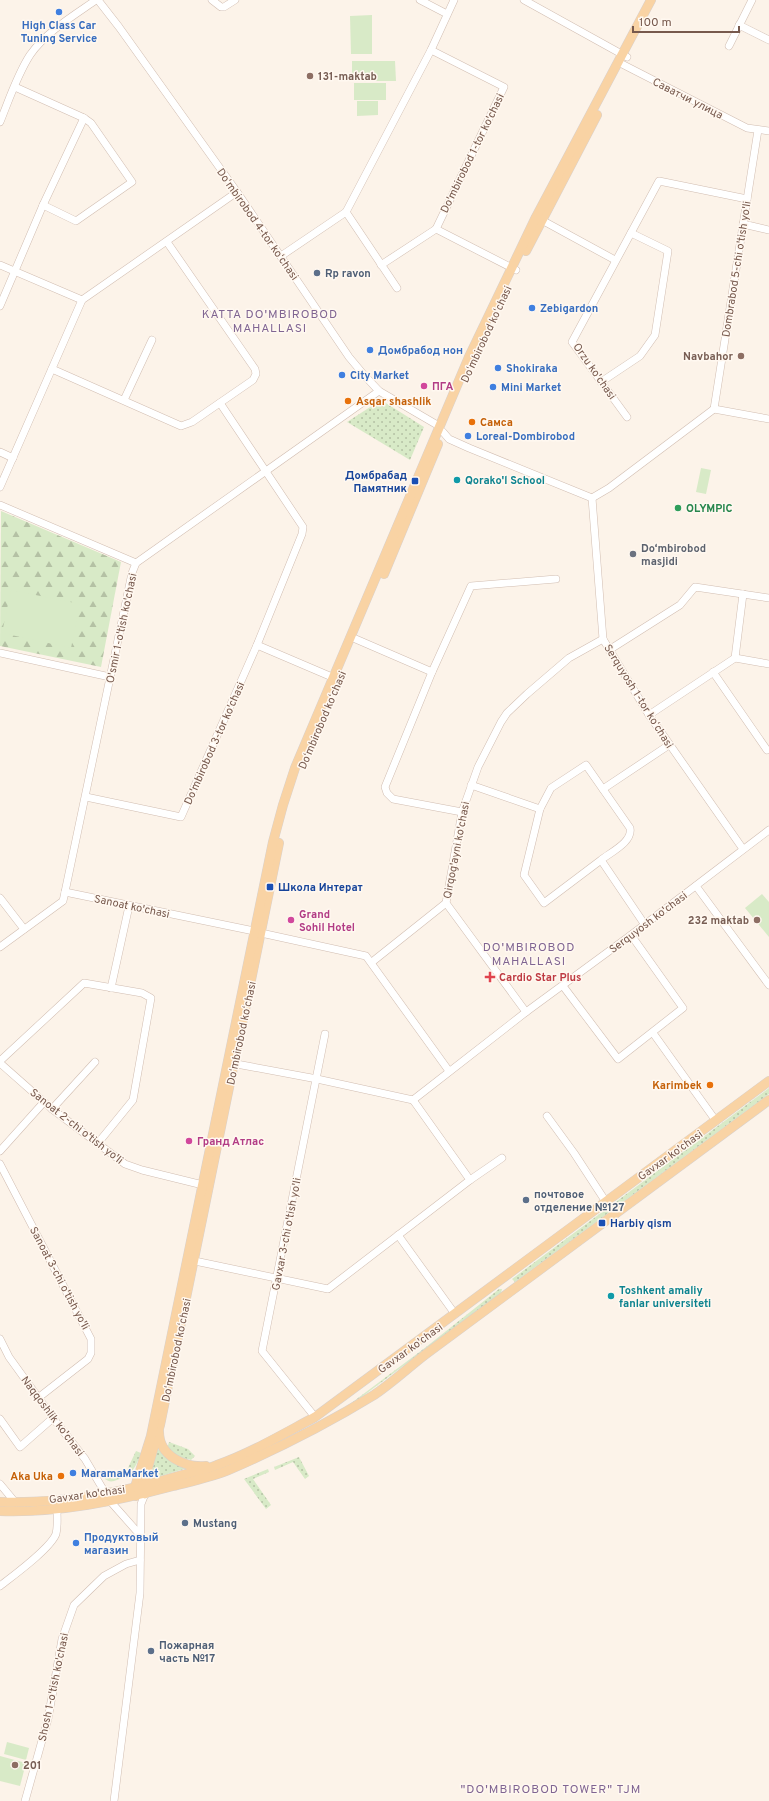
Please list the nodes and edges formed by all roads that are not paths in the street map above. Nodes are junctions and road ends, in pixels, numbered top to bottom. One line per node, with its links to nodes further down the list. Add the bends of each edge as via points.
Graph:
1 (99, 0): 16 (street, via 66,21 38,45 25,64); 21 (street, Doʻmbirobod 4-tor koʻchasi)
2 (212, 0): 3 (street, via 220,7)
3 (235, 0)
4 (420, 0): 10 (street)
5 (454, 0): 10 (street)
6 (524, 0): 15 (street, Саватчи улица)
7 (651, 0): 15 (main road, Doʻmbirobod koʻchasi)
8 (657, 0): 15 (main road, Doʻmbirobod koʻchasi)
9 (752, 0): 11 (street)
10 (447, 14): 14 (street)
11 (739, 25): 12 (street); 13 (street)
12 (769, 40)
13 (729, 46)
14 (431, 50): 24 (street); 27 (street, Do'mbirobod 1-tor ko'chasi, via 504,87)
15 (623, 59): 19 (street, Саватчи улица, via 747,128); 25 (main road, Doʻmbirobod koʻchasi)
16 (15, 88): 17 (street); 18 (street)
17 (84, 118): 23 (street); 23 (street, via 91,123 132,182 76,221)
18 (0, 122)
19 (758, 130): 20 (street, Саватчи улица); 22 (street, Dombrabod 5-chi o'tish yo'li)
20 (769, 131)
21 (237, 192): 30 (street); 31 (street, Doʻmbirobod 4-tor koʻchasi)
22 (747, 199): 26 (street, Dombrabod 5-chi o'tish yo'li); 29 (street, Orzu ko'chasi, via 659,181)
23 (43, 205): 36 (street)
24 (346, 212): 31 (street); 34 (street)
25 (539, 218): 32 (street); 35 (main road, Doʻmbirobod koʻchasi)
26 (743, 224): 28 (street); 46 (street, Dombrabod 5-chi o'tish yo'li)
27 (436, 229): 34 (street); 35 (street)
28 (769, 230)
29 (631, 233): 32 (street, Orzu ko'chasi); 42 (street, via 668,251 655,335 640,356)
30 (167, 242): 38 (street); 45 (street, via 256,371 253,380)
31 (281, 256): 43 (street, Doʻmbirobod 4-tor koʻchasi, via 349,357)
32 (615, 260): 42 (street, Orzu ko'chasi, via 572,342)
33 (0, 265): 36 (street)
34 (381, 265): 37 (street)
35 (513, 269): 49 (main road, Doʻmbirobod koʻchasi)
36 (15, 271): 38 (street); 39 (street)
37 (397, 288)
38 (82, 300): 41 (street)
39 (0, 306)
40 (152, 340): 44 (street)
41 (52, 369): 44 (street); 51 (street)
42 (601, 382): 47 (street, Orzu ko'chasi)
43 (379, 391): 49 (street, Doʻmbirobod 4-tor koʻchasi); 52 (street, O'smir 1-o'tish ko'chasi)
44 (124, 400): 45 (street, via 181,426 192,422)
45 (220, 403): 52 (street, Do'mbirobod 3-tor ko'chasi)
46 (714, 409): 48 (street); 54 (street)
47 (627, 417)
48 (769, 419)
49 (442, 432): 54 (street, Doʻmbirobod 4-tor koʻchasi); 60 (main road, Doʻmbirobod koʻchasi)
50 (0, 452): 51 (street)
51 (13, 458): 53 (street)
52 (267, 472): 56 (street, O'smir 1-o'tish ko'chasi); 62 (street, Do'mbirobod 3-tor ko'chasi, via 303,527)
53 (0, 488)
54 (592, 498): 61 (street, Serquyosh 1-tor koʻchasi)
55 (0, 505): 56 (street)
56 (136, 563): 69 (street, O'smir 1-o'tish ko'chasi)
57 (556, 579): 67 (street, via 471,586)
58 (743, 594): 59 (street); 63 (street, via 695,587 680,605); 65 (street)
59 (769, 598)
60 (354, 639): 67 (street); 70 (main road, Doʻmbirobod koʻchasi)
61 (602, 639): 63 (street, Serquyosh 1-tor koʻchasi); 74 (street, Qirqog'ayni ko'chasi, via 569,658 507,713 485,751)
62 (257, 645): 70 (street); 76 (street, Do'mbirobod 3-tor ko'chasi, via 181,817)
63 (609, 650): 71 (street, Serquyosh 1-tor koʻchasi)
64 (0, 652): 69 (street)
65 (735, 658): 66 (street); 68 (street)
66 (769, 664)
67 (432, 672): 78 (street, via 385,791 393,799)
68 (713, 672): 71 (street); 73 (street)
69 (110, 676): 76 (street, O'smir 1-o'tish ko'chasi)
70 (336, 679): 89 (main road, Doʻmbirobod koʻchasi, via 288,805)
71 (649, 715): 72 (street, Serquyosh 1-tor koʻchasi)
72 (669, 745): 75 (street); 80 (street, Serquyosh 1-tor koʻchasi)
73 (767, 750)
74 (471, 785): 77 (street); 78 (street, Qirqog'ayni ko'chasi)
75 (603, 789): 77 (street, via 586,765 551,788); 81 (street, via 631,831 628,840)
76 (86, 797): 83 (street, O'smir 1-o'tish ko'chasi)
77 (540, 809): 81 (street, via 524,875 544,903)
78 (462, 812): 85 (street, Qirqog'ayni ko'chasi)
79 (769, 830): 80 (street, Serquyosh ko'chasi)
80 (743, 849): 82 (street, Serquyosh ko'chasi)
81 (601, 860): 87 (street)
82 (696, 886): 87 (street, Serquyosh ko'chasi); 93 (street)
83 (65, 892): 86 (street, Sanoat ko'chasi); 88 (street, via 63,901)
84 (0, 898): 88 (street)
85 (446, 903): 92 (street, Qirqog'ayni ko'chasi); 96 (street)
86 (129, 906): 89 (street, Sanoat ko'chasi); 95 (street)
87 (645, 925): 90 (street, Serquyosh ko'chasi)
88 (24, 929): 91 (street)
89 (257, 932): 92 (street, Sanoat ko'chasi, via 366,956); 101 (main road, Doʻmbirobod koʻchasi)
90 (631, 935): 94 (street, Serquyosh ko'chasi); 97 (street, via 683,1008)
91 (0, 947)
92 (372, 962): 102 (street)
93 (769, 985)
94 (563, 986): 96 (street, Serquyosh ko'chasi); 97 (street, via 618,1059)
95 (111, 988): 99 (street, via 84,983); 111 (street, via 142,993 151,998 133,1100)
96 (526, 1012): 102 (street, Serquyosh ko'chasi)
97 (653, 1033): 110 (street)
98 (325, 1034): 103 (street, Gavxar 3-chi o'tish yo'li)
99 (0, 1062): 107 (street, Sanoat 2-chi o'tish yo'li)
100 (95, 1062): 108 (street)
101 (231, 1063): 103 (street); 116 (main road, Doʻmbirobod koʻchasi)
102 (449, 1071): 105 (street, Serquyosh ko'chasi)
103 (317, 1079): 105 (street); 121 (street, Gavxar 3-chi o'tish yo'li)
104 (769, 1081): 110 (main road, Gavxar ko'chasi)
105 (413, 1100): 115 (street)
106 (769, 1100): 122 (main road, Gavxar ko'chasi)
107 (44, 1102): 108 (street, Sanoat 2-chi o'tish yo'li); 112 (street)
108 (52, 1109): 111 (street, Sanoat 2-chi o'tish yo'li)
109 (547, 1116): 117 (street)
110 (716, 1120): 117 (main road, Gavxar ko'chasi)
111 (98, 1143): 116 (street, Sanoat 2-chi o'tish yo'li, via 133,1168)
112 (0, 1151)
113 (502, 1158): 115 (street)
114 (0, 1164): 125 (street, Sanoat 3-chi o'tish yo'li, via 91,1339 91,1353 88,1359)
115 (470, 1180): 118 (street)
116 (206, 1186): 119 (main road, Doʻmbirobod koʻchasi)
117 (606, 1202): 120 (main road, Gavxar ko'chasi)
118 (398, 1235): 121 (street, via 328,1289); 123 (street)
119 (191, 1260): 121 (street); 129 (main road, Doʻmbirobod koʻchasi); 132 (main road, Doʻmbirobod koʻchasi, via 141,1470)
120 (503, 1277): 122 (main road); 123 (main road, Gavxar ko'chasi)
121 (277, 1278): 126 (street, Gavxar 3-chi o'tish yo'li, via 262,1351)
122 (512, 1289): 132 (main road, Gavxar ko'chasi, via 375,1394 303,1434 231,1469)
123 (455, 1314): 126 (main road, Gavxar ko'chasi)
124 (0, 1339): 125 (street, Naqqoshlik ko'chasi, via 9,1357)
125 (38, 1398): 127 (street, Naqqoshlik ko'chasi)
126 (315, 1417): 130 (main road, Gavxar ko'chasi)
127 (53, 1418): 128 (street, via 20,1447); 133 (street, Naqqoshlik ko'chasi, via 85,1459)
128 (0, 1419)
129 (160, 1425): 130 (main road, via 160,1442 170,1456 192,1466); 132 (main road, Doʻmbirobod koʻchasi)
130 (217, 1465): 132 (main road, Gavxar ko'chasi)
131 (0, 1484): 135 (street)
132 (140, 1493): 133 (main road, Gavxar ko'chasi); 138 (street)
133 (108, 1497): 135 (main road, Gavxar ko'chasi); 136 (main road, Gavxar ko'chasi); 138 (street, Naqqoshlik ko'chasi)
134 (0, 1502): 135 (main road, Gavxar ko'chasi)
135 (15, 1502)
136 (57, 1509): 137 (main road, Gavxar ko'chasi); 140 (street, via 57,1529 54,1538)
137 (0, 1511)
138 (141, 1536): 139 (street)
139 (140, 1560): 141 (street, Shosh 1-o'tish ko'chasi, via 126,1564 104,1576 74,1605 62,1638 48,1719); 142 (street, via 140,1593)
140 (0, 1586)
141 (25, 1801)
142 (114, 1801)

